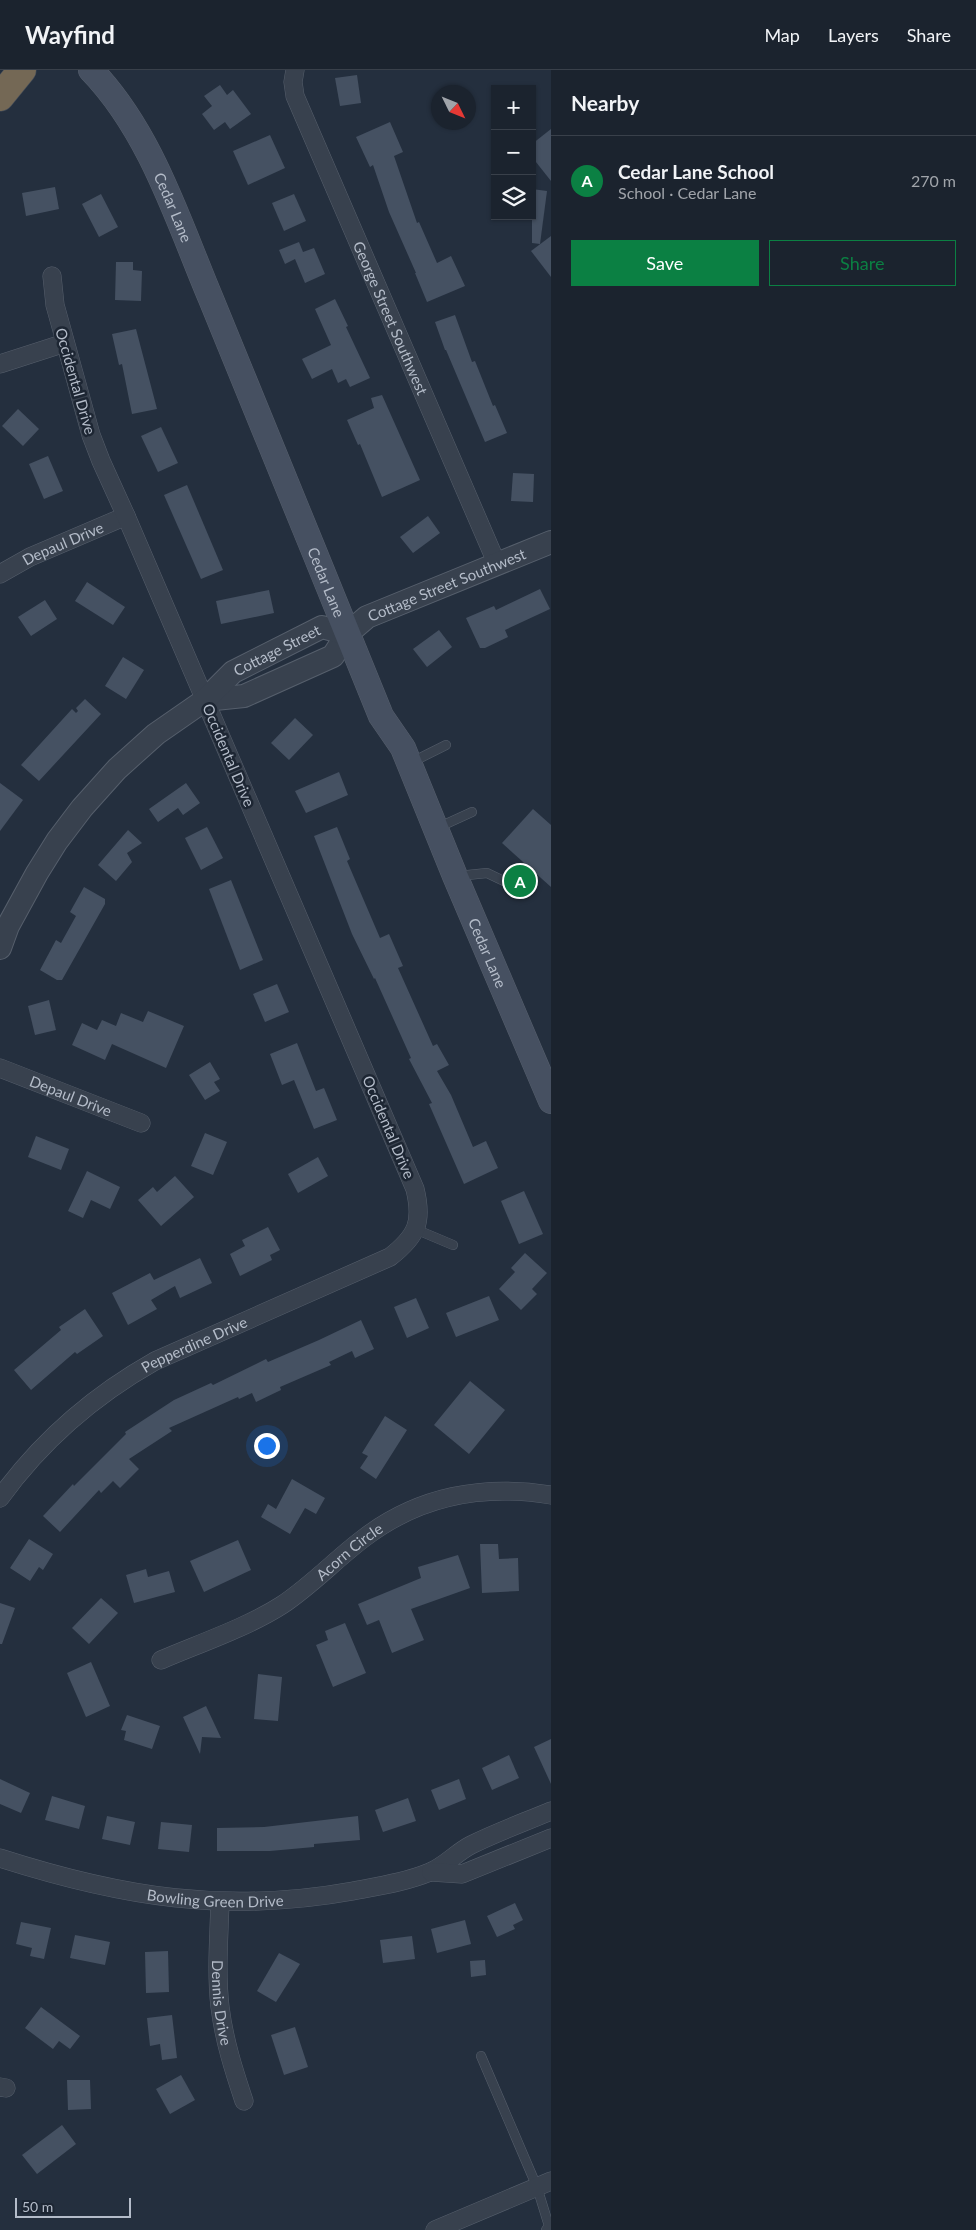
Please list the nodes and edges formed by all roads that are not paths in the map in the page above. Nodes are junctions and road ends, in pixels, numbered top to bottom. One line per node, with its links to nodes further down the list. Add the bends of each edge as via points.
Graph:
1 (22, 70): 4 (highway)
2 (295, 70): 10 (street, George Street Southwest, via 296,96)
3 (94, 73): 12 (main road, Cedar Lane, via 111,90 145,145 252,397)
4 (0, 97)
5 (52, 276): 6 (street, Occidental Drive)
6 (65, 343): 7 (street); 8 (street, Occidental Drive, via 91,435)
7 (0, 364)
8 (126, 516): 11 (street, Depaul Drive, via 30,557); 13 (street, Occidental Drive)
9 (551, 542): 10 (street, Cottage Street Southwest)
10 (497, 564): 12 (street, Cottage Street Southwest, via 367,616)
11 (0, 574)
12 (347, 634): 13 (street, Cottage Street, via 333,656 244,696); 13 (street, Cottage Street, via 322,627 233,672); 15 (main road, Cedar Lane, via 381,716 403,748)
13 (205, 700): 20 (street, Cottage Street, via 156,734 116,769 82,808 36,873); 24 (street, Occidental Drive, via 415,1188 420,1208)
14 (446, 745): 15 (lane)
15 (409, 763): 17 (main road, Cedar Lane)
16 (472, 812): 17 (lane)
17 (436, 828): 18 (main road, Cedar Lane)
18 (455, 876): 19 (lane, via 487,873); 22 (main road, Cedar Lane)
19 (508, 883)
20 (0, 948)
21 (0, 1068): 23 (street, Depaul Drive)
22 (548, 1083)
23 (141, 1123)
24 (415, 1229): 25 (lane); 27 (street, Pepperdine Drive, via 405,1246 390,1258 155,1360 124,1378 61,1427)
25 (453, 1245)
26 (551, 1495): 28 (street, Acorn Circle, via 537,1492 471,1493 438,1499 409,1510 364,1538 302,1591 279,1606)
27 (0, 1498)
28 (161, 1660)
29 (551, 1811): 32 (street, Bowling Green Drive, via 470,1845)
30 (551, 1838): 32 (street, Bowling Green Drive, via 462,1874)
31 (0, 1858): 33 (street, Bowling Green Drive, via 110,1889)
32 (431, 1872): 33 (street, Bowling Green Drive, via 388,1885 313,1898)
33 (220, 1902): 35 (street, Dennis Drive, via 220,2008 230,2058)
34 (481, 2056): 36 (lane)
35 (244, 2101)
36 (544, 2184): 37 (street); 38 (lane, via 549,2226)
37 (435, 2230)
38 (546, 2230)

